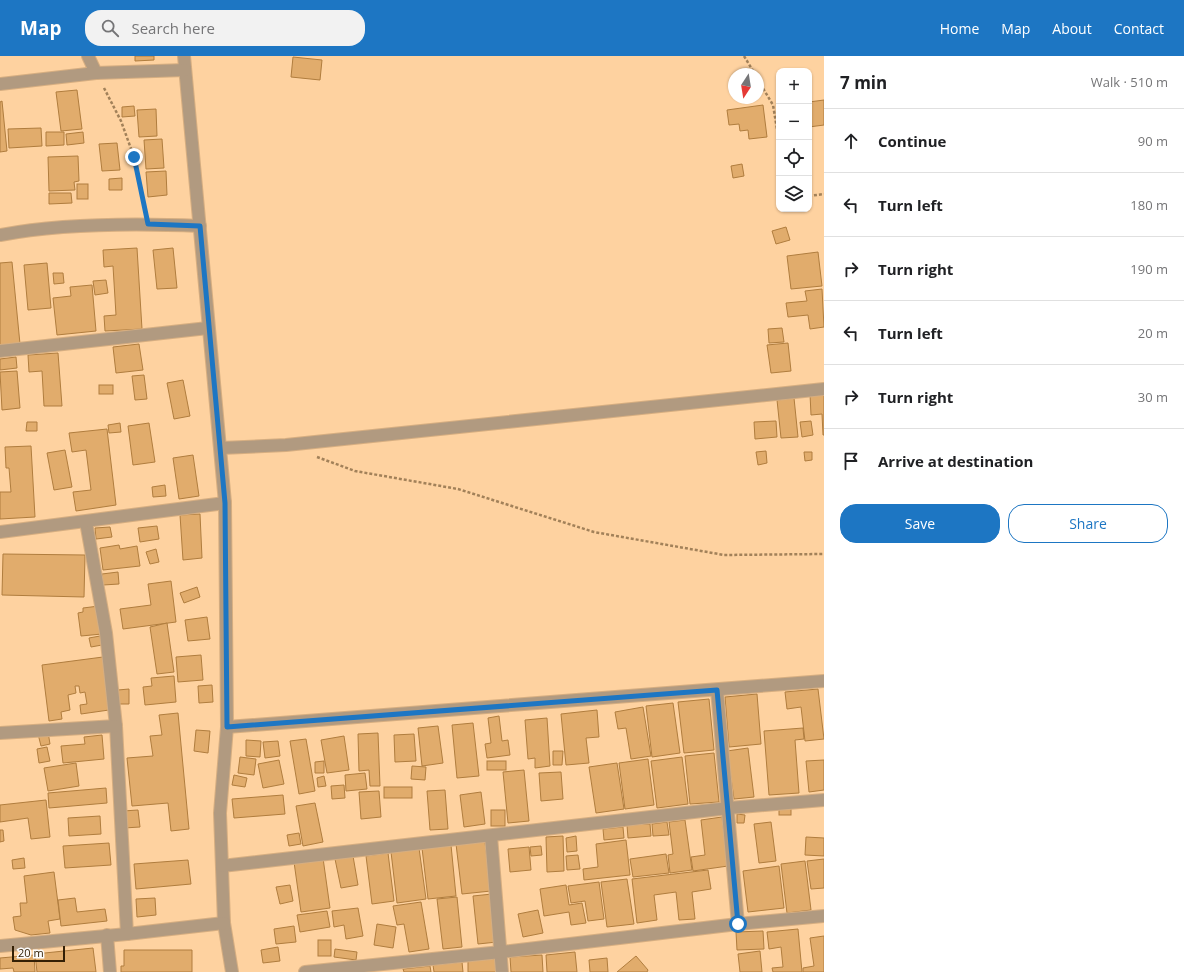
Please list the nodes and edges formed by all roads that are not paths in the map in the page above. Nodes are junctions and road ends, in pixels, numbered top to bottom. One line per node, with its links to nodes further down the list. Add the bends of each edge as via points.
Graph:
1 (88, 56): 4 (street)
2 (184, 56): 3 (street)
3 (185, 70): 4 (street); 6 (street)
4 (96, 74): 5 (street)
5 (0, 84)
6 (200, 226): 7 (street, via 148,224 58,228); 8 (street)
7 (0, 235)
8 (208, 328): 9 (street); 11 (street)
9 (0, 351)
10 (824, 389): 11 (street, via 286,445)
11 (222, 448): 12 (street)
12 (225, 503): 13 (street); 18 (street)
13 (86, 522): 14 (street); 17 (street, via 106,634)
14 (0, 532)
15 (824, 680): 16 (street)
16 (717, 690): 18 (street); 21 (street)
17 (116, 726): 19 (street); 27 (street)
18 (227, 727): 23 (street, via 220,813)
19 (0, 733)
20 (824, 800): 21 (street)
21 (729, 808): 22 (street); 26 (street)
22 (492, 836): 23 (street); 30 (street)
23 (222, 866): 25 (street)
24 (824, 916): 26 (street)
25 (224, 923): 27 (street); 32 (street)
26 (738, 924): 30 (street)
27 (127, 934): 28 (street)
28 (107, 935): 29 (street); 31 (street)
29 (0, 946)
30 (501, 952): 33 (street); 34 (street)
31 (110, 972)
32 (232, 972)
33 (305, 972)
34 (502, 972)

